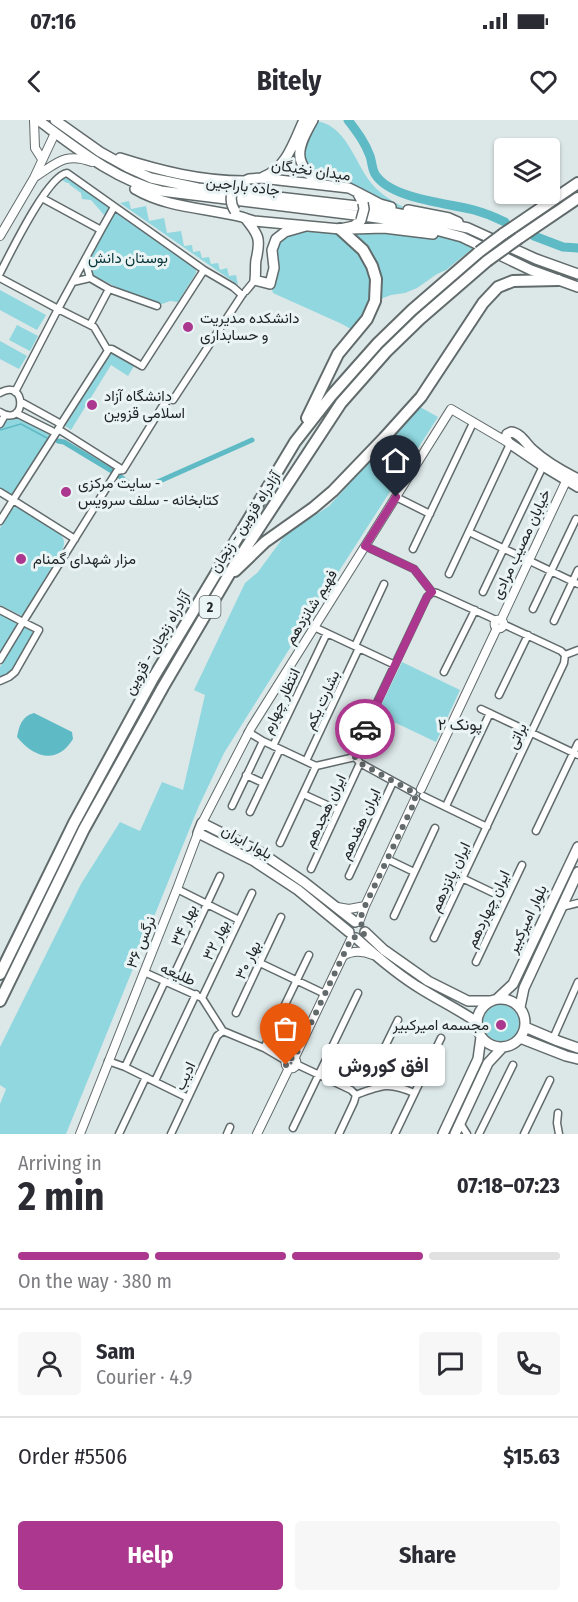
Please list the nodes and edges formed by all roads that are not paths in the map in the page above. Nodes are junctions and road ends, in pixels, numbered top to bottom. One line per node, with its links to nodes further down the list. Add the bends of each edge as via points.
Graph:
1 (36, 120): 5 (main road, جاده باراجین); 7 (street, via 35,148)
2 (55, 120): 6 (main road, جاده باراجین)
3 (304, 120): 10 (main road, via 281,164)
4 (313, 120): 13 (main road, via 302,140 300,158 305,170)
5 (55, 133): 7 (street); 8 (main road, جاده باراجین)
6 (100, 152): 11 (main road, میدان نخبگان, via 179,175); 20 (main road, جاده باراجین, via 144,175 185,186 366,207)
7 (42, 159): 9 (street)
8 (104, 166): 9 (street, via 84,159 63,159); 18 (main road, میدان نخبگان, via 151,196 183,206); 24 (main road, جاده باراجین, via 136,184 161,191 406,222)
9 (34, 178): 23 (street)
10 (261, 178): 11 (main road, میدان نخبگان); 13 (main road, میدان نخبگان)
11 (242, 182): 18 (main road, bridge, via 234,188 231,203)
12 (578, 183): 50 (highway, آزادراه زنجان - قزوین / 2, bridge, via 479,252 412,310 378,343)
13 (323, 185): 14 (main road, میدان نخبگان)
14 (357, 192): 20 (main road, جاده باراجین, via 380,204 449,218); 21 (main road, میدان نخبگان, bridge, via 364,209 361,220)
15 (42, 198): 17 (street, via 52,183 67,173); 22 (street); 27 (street)
16 (578, 198): 71 (highway, آزادراه قزوین - زنجان / 2, bridge, via 487,261 386,352 341,403)
17 (114, 207): 22 (street); 26 (street)
18 (241, 215): 19 (main road, میدان نخبگان, via 254,221); 31 (main road, via 259,242)
19 (306, 226): 21 (main road, میدان نخبگان); 31 (main road, via 276,239 270,284)
20 (468, 228): 28 (main road, جاده باراجین)
21 (340, 229): 24 (main road, جاده باراجین, via 384,228); 50 (highway, via 368,258 376,279 375,301 367,319 338,354)
22 (100, 230): 25 (street)
23 (0, 236)
24 (462, 237): 32 (main road, جاده باراجین)
25 (85, 260): 30 (street); 33 (street)
26 (204, 270): 36 (street); 40 (street, via 142,366)
27 (0, 273)
28 (578, 274)
29 (0, 278): 38 (street)
30 (90, 278): 33 (street); 35 (street)
31 (255, 280): 36 (street)
32 (558, 280): 34 (main road, جاده باراجین); 71 (highway, via 513,281 498,287 483,303 421,397 377,445 333,492 265,542)
33 (73, 282): 38 (street)
34 (578, 287)
35 (109, 289): 37 (street); 39 (street)
36 (244, 293): 53 (street, via 173,400 170,398 162,407)
37 (157, 306)
38 (58, 309): 39 (street); 41 (street)
39 (90, 325): 40 (street)
40 (109, 349): 48 (street)
41 (15, 392): 42 (street); 43 (street)
42 (0, 393)
43 (21, 402): 44 (street); 48 (street)
44 (16, 413): 45 (street); 48 (street)
45 (2, 414): 46 (street)
46 (0, 424)
47 (476, 425): 49 (street); 51 (street); 57 (street, فهیم شانزدهم, via 451,409); 59 (street)
48 (58, 429): 53 (street); 58 (street)
49 (510, 432): 51 (main road, via 506,438); 54 (main road, via 516,432)
50 (295, 442): 150 (highway, آزادراه زنجان - قزوین / 2, via 152,680 74,823)
51 (509, 444): 52 (main road); 62 (street)
52 (543, 466): 54 (main road); 66 (street)
53 (123, 470): 63 (street, via 117,471)
54 (571, 478): 55 (main road); 67 (street, خیابان مصیب مرادی)
55 (578, 487)
56 (0, 492): 58 (street)
57 (396, 497): 59 (street); 64 (street, فهیم شانزدهم)
58 (13, 500): 61 (street); 63 (street)
59 (430, 513): 65 (street)
60 (576, 519): 69 (street)
61 (0, 521)
62 (469, 532): 66 (street); 70 (street)
63 (75, 539): 80 (street)
64 (365, 546): 74 (street, via 414,569); 82 (street, فهیم شانزدهم)
65 (413, 549)
66 (504, 549): 67 (street); 75 (street)
67 (528, 560): 69 (street); 81 (street, خیابان مصیب مرادی)
68 (578, 570): 72 (street)
69 (551, 571): 72 (street); 76 (street)
70 (449, 574)
71 (226, 579): 158 (highway, آزادراه قزوین - زنجان / 2, via 84,829)
72 (575, 583): 79 (street)
73 (384, 584): 85 (street, بشارت یکم)
74 (432, 592): 78 (street); 89 (street)
75 (483, 592)
76 (533, 609)
77 (0, 610): 80 (street)
78 (475, 610): 81 (street); 90 (street)
79 (554, 621)
80 (23, 622): 88 (street); 91 (street, via 39,630 15,672)
81 (499, 623): 84 (street); 109 (street, خیابان مصیب مرادی)
82 (315, 627): 83 (street); 95 (street, فهیم شانزدهم)
83 (327, 633): 85 (street); 99 (street, انتظار چهارم)
84 (528, 635): 87 (street); 92 (street)
85 (357, 647): 89 (street); 102 (street, بشارت یکم)
86 (578, 650): 87 (street)
87 (565, 655): 96 (street, براتی)
88 (0, 660)
89 (395, 665): 101 (street, via 355,749)
90 (444, 672)
91 (0, 681)
92 (499, 695)
93 (481, 709): 94 (street)
94 (490, 713): 96 (street); 111 (street)
95 (248, 732): 97 (street); 114 (street, فهیم شانزدهم)
96 (532, 733): 100 (street); 115 (street, براتی)
97 (263, 741): 99 (street); 105 (street)
98 (578, 744): 100 (street)
99 (276, 748): 102 (street); 107 (street, انتظار چهارم)
100 (576, 754): 117 (street)
101 (355, 757): 103 (street); 104 (street)
102 (306, 761): 104 (street)
103 (360, 763): 106 (street); 112 (street, ایران هجدهم)
104 (316, 766): 108 (street)
105 (246, 775): 107 (street); 110 (street)
106 (393, 782): 109 (street); 126 (street, ایران هفدهم)
107 (263, 783): 113 (street, انتظار چهارم)
108 (303, 794): 112 (street); 119 (street)
109 (418, 794): 111 (street); 121 (street, خیابان مصیب مرادی)
110 (232, 806)
111 (446, 806): 115 (street)
112 (338, 810): 123 (street, ایران هجدهم)
113 (250, 812)
114 (202, 823): 118 (main road, بلوار ایران); 134 (main road, بلوار ایران, via 260,852)
115 (487, 827): 128 (street, ایران پانزدهم)
116 (435, 828): 124 (street)
117 (536, 831)
118 (198, 833): 129 (street, نرگس ۳۶); 142 (main road, بلوار ایران, via 254,861 298,890)
119 (280, 843)
120 (578, 847): 157 (main road, بلوار امیرکبیر, via 513,984)
121 (387, 859): 124 (street); 135 (street, خیابان مصیب مرادی)
122 (522, 865): 131 (street, ایران چهاردهم)
123 (311, 868)
124 (414, 872): 137 (street)
125 (220, 876): 133 (street, بهار ۳۴)
126 (349, 876)
127 (577, 877): 136 (main road, بلوار امیرکبیر)
128 (462, 878): 131 (street); 143 (street, ایران پانزدهم)
129 (177, 889): 133 (street); 149 (street, نرگس ۳۶)
130 (252, 893): 139 (street, بهار ۳۲)
131 (506, 899): 147 (street, ایران چهاردهم)
132 (578, 903): 136 (street)
133 (207, 904): 139 (street); 152 (street, بهار ۳۴)
134 (334, 905): 135 (street, via 349,909); 140 (main road, بلوار ایران)
135 (365, 906): 140 (street, خیابان مصیب مرادی)
136 (561, 907): 159 (main road, بلوار امیرکبیر, via 524,988)
137 (394, 916)
138 (281, 918): 148 (street, بهار ۳۰)
139 (239, 920): 156 (street, بهار ۳۲)
140 (357, 922): 141 (main road); 142 (main road, via 350,926)
141 (365, 932): 142 (main road, via 362,937); 157 (main road, via 428,981 468,1000)
142 (353, 936): 145 (street); 146 (main road, بلوار ایران)
143 (435, 938)
144 (309, 955): 151 (street)
145 (343, 956): 146 (street, via 356,951); 155 (street)
146 (378, 958): 162 (main road, بلوار ایران)
147 (476, 962)
148 (260, 963): 151 (street); 160 (street, بهار ۳۰)
149 (144, 972): 152 (street, طلیعه); 173 (street, نرگس ۳۶)
150 (0, 974)
151 (297, 980): 155 (street); 169 (street)
152 (168, 982): 156 (street, طلیعه); 176 (street, بهار ۳۴)
153 (578, 982): 165 (street)
154 (358, 993): 177 (street)
155 (325, 994): 174 (street)
156 (199, 996): 164 (street, طلیعه); 180 (street, بهار ۳۲)
157 (493, 1000): 159 (main road, via 506,999); 162 (main road, via 483,1007)
158 (0, 1001)
159 (520, 1007): 163 (main road)
160 (236, 1013)
161 (398, 1020): 181 (street, via 374,1069)
162 (477, 1022): 166 (main road)
163 (525, 1027): 168 (main road); 171 (main road)
164 (223, 1031): 169 (street); 184 (street, ادیب, via 217,1036)
165 (555, 1034)
166 (481, 1037): 170 (main road); 194 (main road, via 478,1059)
167 (441, 1038): 182 (street)
168 (520, 1038): 170 (main road); 172 (main road)
169 (264, 1048): 174 (street)
170 (502, 1048): 186 (main road, via 488,1063)
171 (578, 1048)
172 (578, 1059)
173 (108, 1061): 176 (street); 188 (street, نرگس ۳۶)
174 (291, 1063): 177 (street); 191 (street)
175 (513, 1065): 197 (street)
176 (125, 1067): 178 (street)
177 (318, 1075): 183 (street); 187 (street)
178 (146, 1077): 180 (street); 189 (street)
179 (550, 1080): 198 (street)
180 (154, 1081): 184 (street)
181 (375, 1088): 182 (street, via 389,1085); 183 (street)
182 (414, 1093): 193 (street)
183 (356, 1095): 192 (street)
184 (188, 1098): 190 (street, ادیب)
185 (558, 1113): 199 (street)
186 (460, 1123): 195 (main road); 196 (street)
187 (293, 1128)
188 (80, 1134)
189 (119, 1134)
190 (171, 1134)
191 (258, 1134)
192 (339, 1134)
193 (395, 1134)
194 (443, 1134)
195 (455, 1134)
196 (467, 1134)
197 (479, 1134)
198 (524, 1134)
199 (559, 1134)

